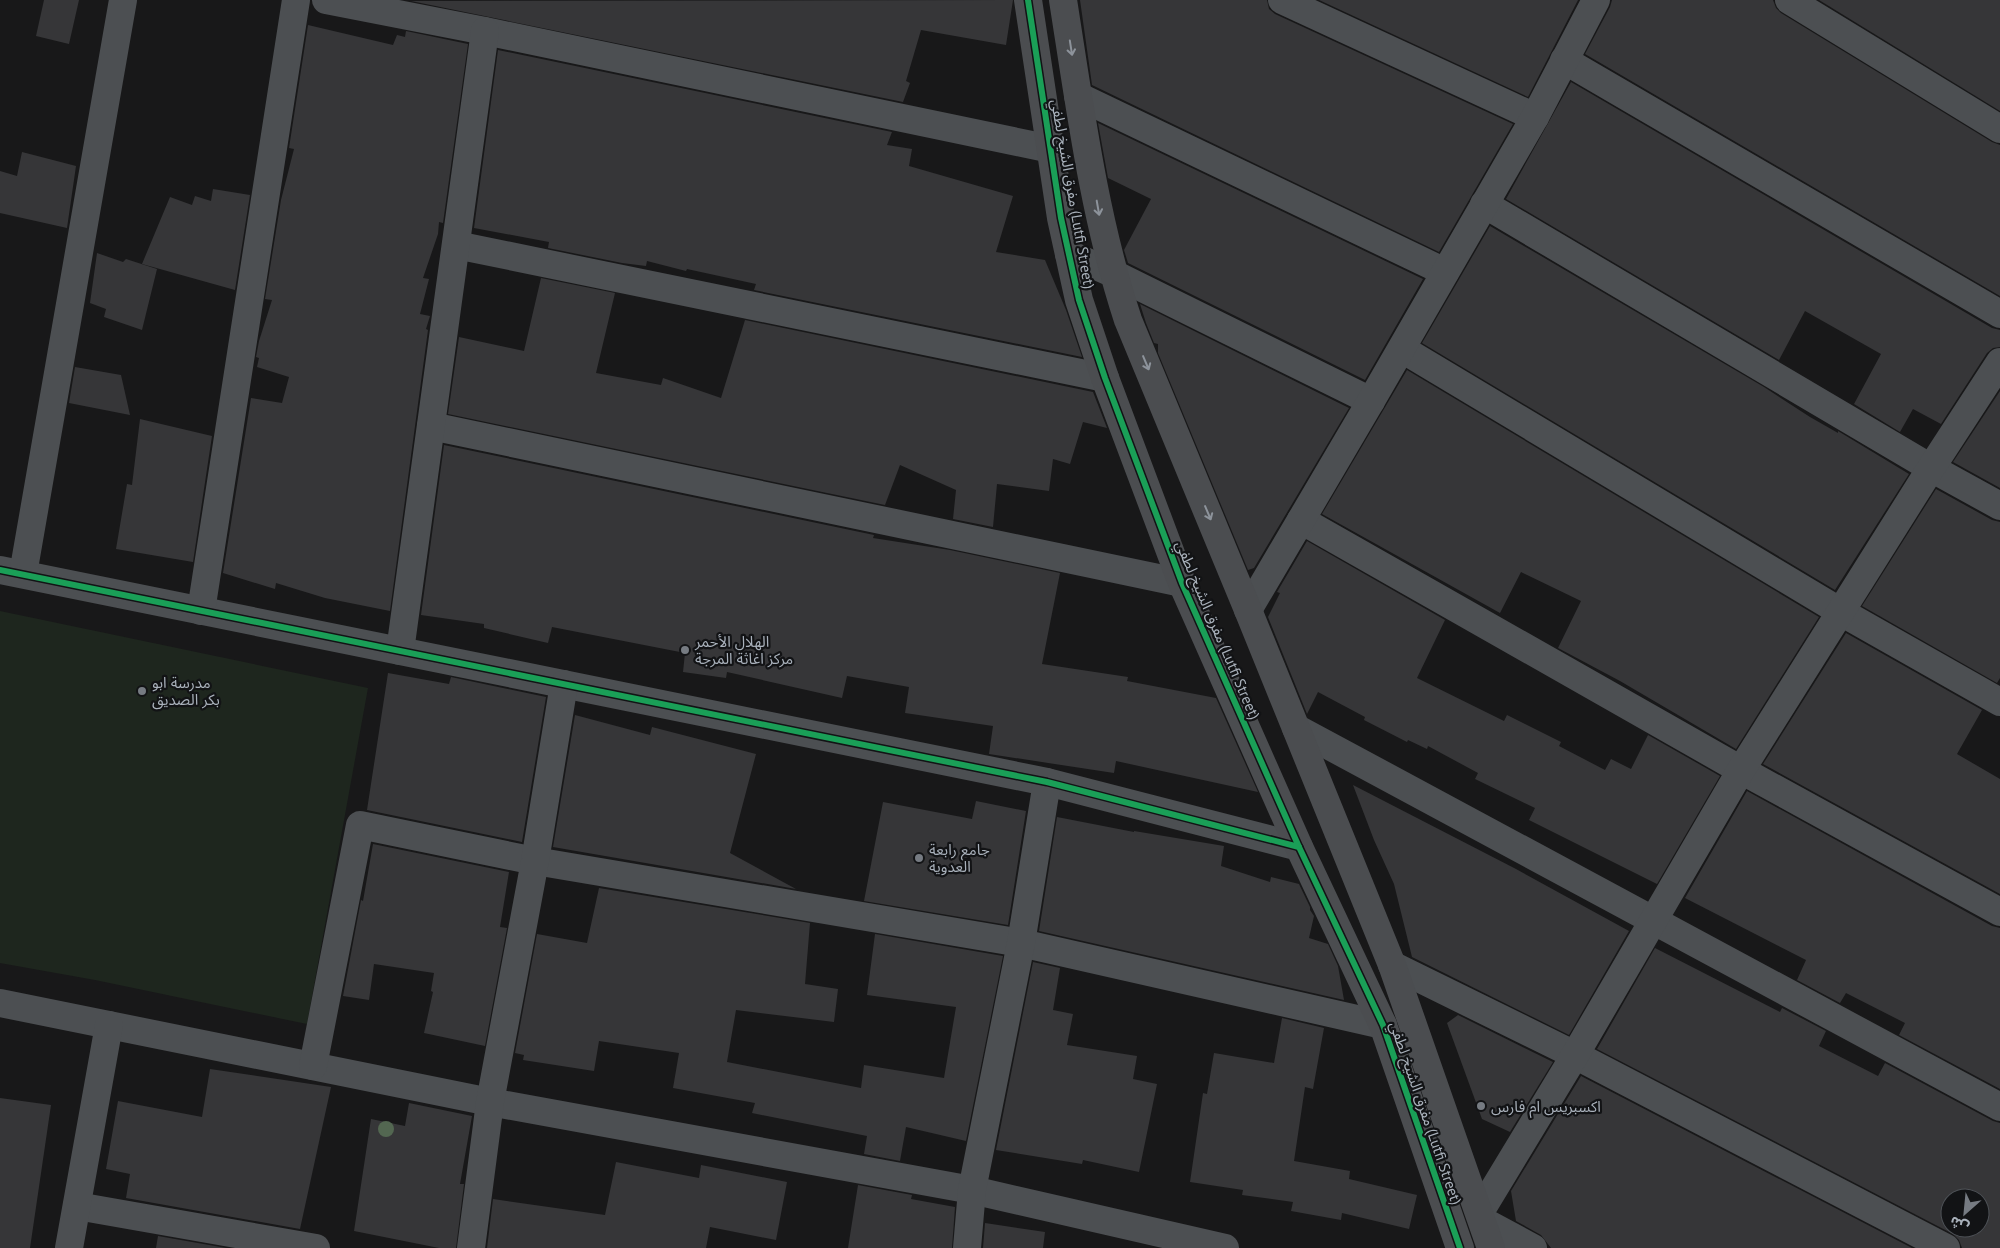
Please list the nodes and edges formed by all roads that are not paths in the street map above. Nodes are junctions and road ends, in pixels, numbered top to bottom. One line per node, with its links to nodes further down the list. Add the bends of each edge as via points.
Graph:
1 (123, 0): 29 (street)
2 (296, 0): 31 (street)
3 (326, 0): 9 (street)
4 (1028, 0): 14 (street, مفرق الشيخ لطفي (Lutfi Street))
5 (1063, 0): 11 (street, one-way to 11)
6 (1282, 0): 12 (street)
7 (1596, 0): 10 (street)
8 (1789, 0): 13 (street)
9 (485, 31): 14 (street); 16 (street)
10 (1564, 60): 12 (street); 20 (street)
11 (1078, 96): 18 (street); 19 (street, one-way to 19)
12 (1535, 116): 15 (street)
13 (2000, 129)
14 (1051, 149): 17 (street, مفرق الشيخ لطفي (Lutfi Street))
15 (1484, 204): 18 (street); 26 (street)
16 (456, 245): 23 (street); 25 (street)
17 (1069, 254): 19 (street); 23 (street, مفرق الشيخ لطفي (Lutfi Street), via 1079,300)
18 (1445, 272): 21 (street)
19 (1112, 273): 24 (street); 32 (street, one-way to 32, via 1128,320)
20 (2000, 314)
21 (1402, 349): 24 (street); 33 (street)
22 (2000, 362): 26 (street)
23 (1105, 378): 30 (street, مفرق الشيخ لطفي (Lutfi Street))
24 (1371, 401): 28 (street)
25 (430, 426): 30 (street); 34 (street)
26 (1931, 468): 27 (street); 33 (street)
27 (2000, 506)
28 (1301, 520): 32 (street); 38 (street)
29 (11, 572): 31 (street)
30 (1182, 583): 40 (street, مفرق الشيخ لطفي (Lutfi Street))
31 (201, 610): 34 (street)
32 (1248, 610): 37 (street)
33 (1841, 612): 36 (street); 38 (street)
34 (400, 651): 35 (street)
35 (564, 684): 39 (street); 41 (street)
36 (2000, 702)
37 (1296, 728): 43 (street); 45 (street)
38 (1741, 770): 42 (street); 43 (street)
39 (1047, 782): 40 (street); 44 (street)
40 (1299, 847): 48 (street, مفرق الشيخ لطفي (Lutfi Street))
41 (534, 862): 44 (street); 50 (street, via 360,825); 51 (street)
42 (2000, 912)
43 (1653, 919): 49 (street); 52 (street)
44 (1021, 943): 48 (street); 53 (street)
45 (1392, 965): 49 (street); 55 (street)
46 (0, 1003): 47 (street)
47 (108, 1025): 50 (street); 54 (street)
48 (1382, 1025): 61 (street, مفرق الشيخ لطفي (Lutfi Street))
49 (1575, 1055): 55 (street); 64 (street)
50 (313, 1066): 51 (street)
51 (490, 1102): 53 (street); 58 (street)
52 (2000, 1107)
53 (972, 1190): 59 (street); 60 (street)
54 (77, 1206): 56 (street); 57 (street)
55 (1481, 1216): 62 (street); 63 (street)
56 (69, 1248)
57 (316, 1248)
58 (472, 1248)
59 (967, 1248)
60 (1224, 1248)
61 (1460, 1248)
62 (1491, 1248)
63 (1533, 1248)
64 (1946, 1248)

